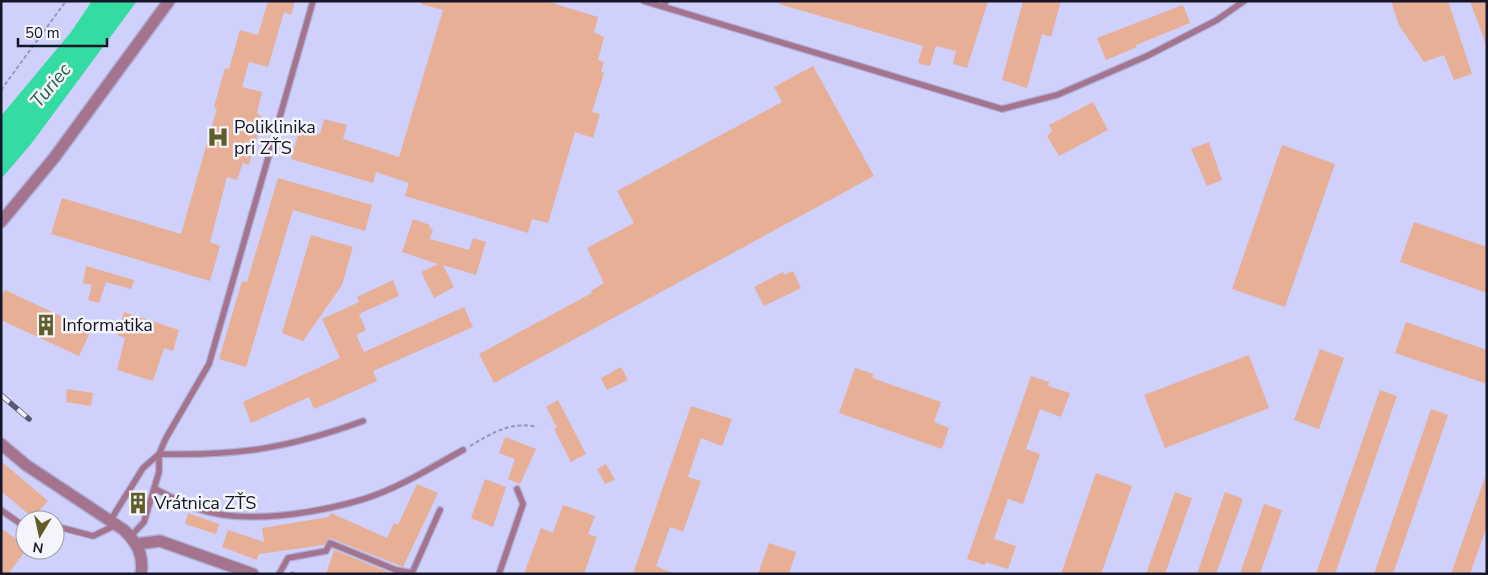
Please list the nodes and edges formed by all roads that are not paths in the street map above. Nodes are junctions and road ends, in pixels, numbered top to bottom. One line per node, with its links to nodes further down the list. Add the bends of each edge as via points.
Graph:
1 (169, 1): 6 (street, via 54,158)
2 (313, 1): 10 (lane, via 209,364)
3 (644, 1): 5 (lane)
4 (1244, 1): 5 (lane, via 1217,20 1148,56 1057,94 1002,109)
5 (665, 4)
6 (1, 222)
7 (363, 421): 10 (lane, via 314,438 264,450 212,455)
8 (1, 444): 16 (street)
9 (463, 450): 11 (lane, via 366,499 281,515 229,515 196,508)
10 (160, 454): 11 (lane); 16 (lane, via 143,468)
11 (154, 488): 18 (lane, via 144,522)
12 (517, 490): 22 (lane, via 523,504)
13 (1, 510): 15 (lane)
14 (440, 510): 21 (lane, via 412,573 396,570 330,543 326,551 288,558)
15 (15, 520)
16 (114, 523): 17 (lane, via 93,536); 18 (street)
17 (65, 529)
18 (134, 540): 19 (street, via 141,554); 20 (street, via 160,542)
19 (141, 574)
20 (253, 574)
21 (279, 574)
22 (499, 574)

